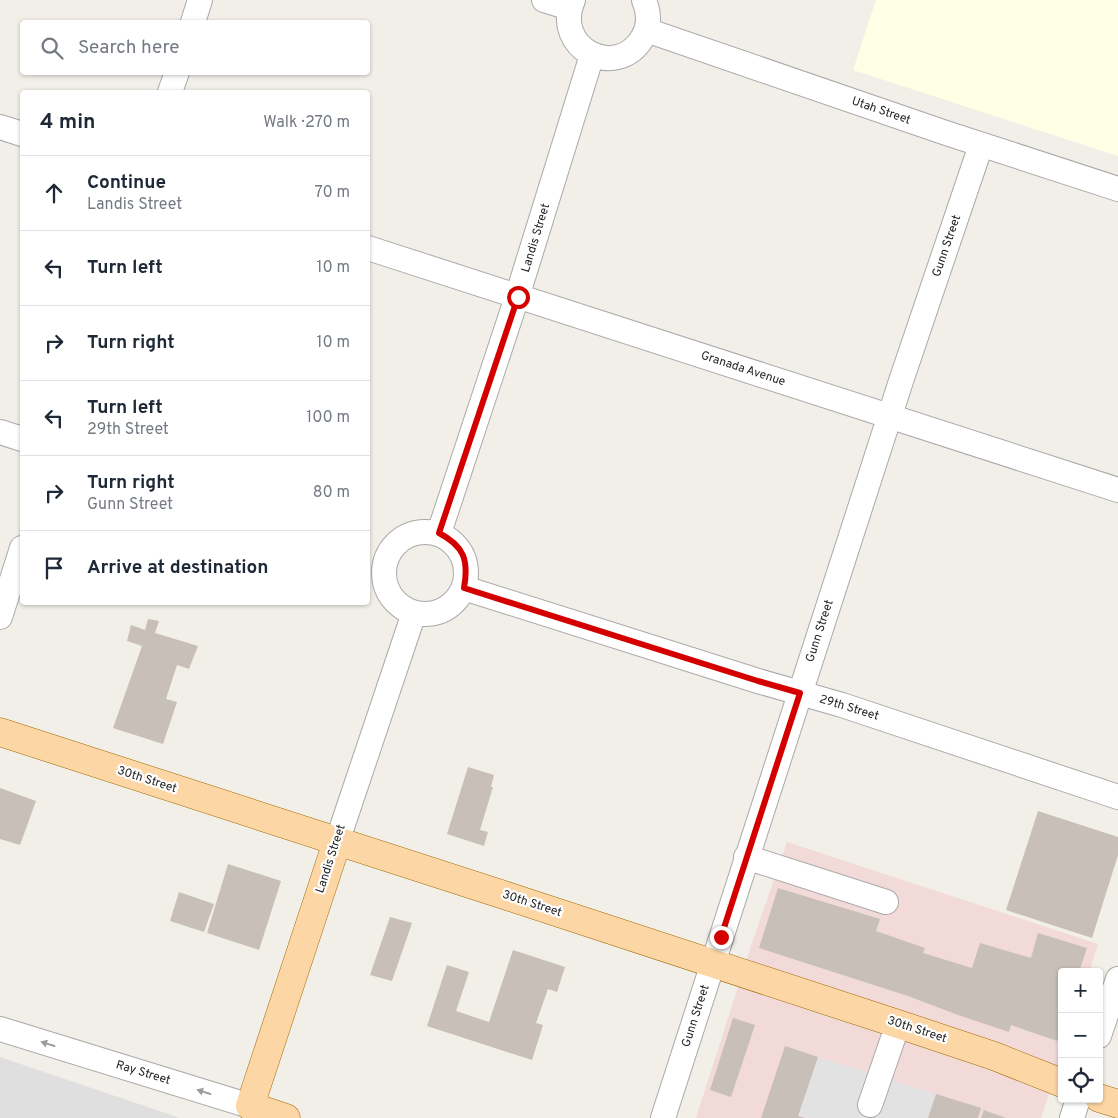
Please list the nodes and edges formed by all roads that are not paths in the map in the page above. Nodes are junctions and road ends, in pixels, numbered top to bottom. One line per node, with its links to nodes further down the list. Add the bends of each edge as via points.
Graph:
1 (200, 0): 5 (street)
2 (544, 0): 4 (street)
3 (644, 0): 6 (street, via 649,20)
4 (572, 4): 7 (street, via 568,21 572,35 579,46)
5 (194, 20)
6 (646, 30): 7 (street, via 639,44 629,53 617,58); 12 (street, Utah Street)
7 (592, 55): 15 (street, Landis Street)
8 (176, 75): 9 (street)
9 (171, 90)
10 (0, 127): 11 (street)
11 (20, 133)
12 (981, 145): 13 (street, Utah Street); 16 (street, Gunn Street)
13 (1118, 189)
14 (370, 249): 15 (street, Granada Avenue)
15 (518, 297): 16 (street, Granada Avenue); 20 (street, Landis Street)
16 (890, 416): 19 (street, Granada Avenue); 26 (street, Gunn Street)
17 (0, 432): 18 (street)
18 (20, 439)
19 (1118, 490)
20 (439, 533): 22 (street, via 413,533); 23 (street, via 459,548 465,560)
21 (20, 554): 25 (street)
22 (376, 556): 24 (street, via 392,599)
23 (464, 588): 24 (street, via 445,609 431,614); 26 (street, 29th Street)
24 (414, 613): 29 (street, Landis Street)
25 (0, 617)
26 (800, 693): 28 (street, 29th Street, via 842,704); 30 (street, Gunn Street)
27 (0, 732): 29 (main road, 30th Street)
28 (1118, 797)
29 (336, 842): 32 (main road, 30th Street); 42 (main road, Landis Street)
30 (746, 857): 31 (street); 32 (street, Gunn Street)
31 (886, 902)
32 (712, 964): 34 (main road, 30th Street); 44 (street, Gunn Street)
33 (1118, 979): 35 (street)
34 (898, 1024): 37 (main road, 30th Street); 41 (street)
35 (1103, 1024)
36 (0, 1029): 42 (street, Ray Street, one-way to 36)
37 (1058, 1081)
38 (1103, 1099): 40 (main road)
39 (1077, 1103): 45 (street)
40 (1118, 1104)
41 (870, 1105)
42 (250, 1106): 43 (main road, Ray Street)
43 (286, 1118)
44 (663, 1118)
45 (1072, 1118)

